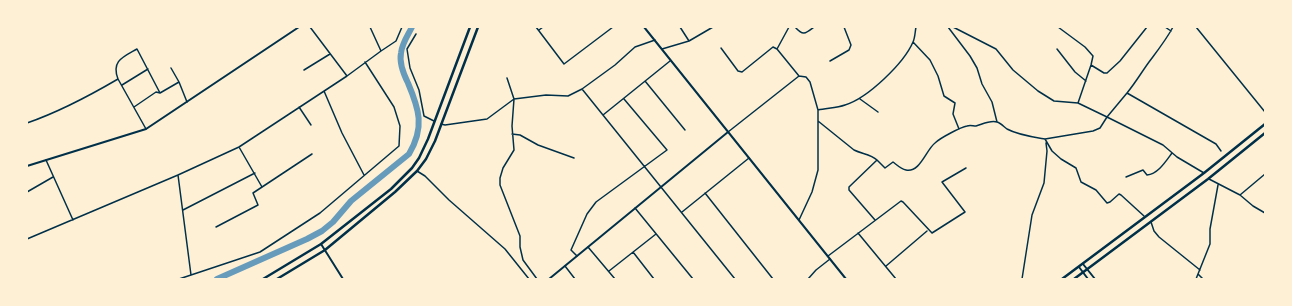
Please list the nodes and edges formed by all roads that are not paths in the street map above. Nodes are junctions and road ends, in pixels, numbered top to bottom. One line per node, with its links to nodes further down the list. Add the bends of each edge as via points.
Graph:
1 (299, 27): 60 (street)
2 (310, 27): 37 (street)
3 (370, 27): 36 (street)
4 (402, 27): 36 (street, via 396,40)
5 (470, 27): 69 (main road)
6 (478, 27): 73 (main road)
7 (536, 27): 26 (street)
8 (543, 27): 26 (street)
9 (613, 27): 26 (street, via 564,64)
10 (644, 27): 29 (street)
11 (680, 27): 30 (street)
12 (712, 27): 30 (street)
13 (789, 27): 34 (street)
14 (795, 27): 15 (street, via 803,33)
15 (814, 27)
16 (844, 27): 39 (street, via 851,48)
17 (916, 27): 31 (street)
18 (948, 27): 71 (street, via 978,68)
19 (953, 27): 61 (street, via 996,49 1013,70 1054,101)
20 (1058, 27): 41 (street, via 1090,51 1093,56)
21 (1142, 27): 25 (street)
22 (1165, 27): 27 (street)
23 (1173, 27): 27 (street)
24 (1196, 27): 66 (street)
25 (1146, 28): 41 (street, via 1107,73)
26 (539, 30)
27 (1171, 31): 56 (street, via 1139,79)
28 (416, 34): 69 (street, via 407,49 410,68 419,90 424,116)
29 (654, 40): 33 (street); 53 (street, via 635,47 616,65)
30 (689, 41): 33 (street)
31 (913, 42): 57 (street, via 900,63); 77 (street, via 930,60 944,96 955,103 953,114)
32 (721, 48): 34 (street, via 738,71 742,72 773,47)
33 (662, 49): 38 (street)
34 (777, 49): 46 (street)
35 (1057, 49): 50 (street, via 1075,72)
36 (381, 51): 40 (street)
37 (330, 54): 44 (street); 45 (street)
38 (670, 60): 49 (street); 79 (street)
39 (830, 61)
40 (365, 62): 45 (street); 99 (street, via 394,107 400,126 400,146)
41 (1091, 66): 50 (street)
42 (172, 68): 51 (street)
43 (148, 69): 48 (street, via 137,49 122,57 116,66); 52 (street); 55 (street)
44 (304, 70)
45 (347, 76): 54 (street)
46 (800, 76): 64 (street, via 806,77 810,82); 79 (street)
47 (507, 78): 58 (street)
48 (118, 79): 52 (street); 72 (street)
49 (646, 81): 59 (street); 78 (street)
50 (1086, 81): 61 (street)
51 (179, 82): 55 (street); 60 (street)
52 (122, 86): 62 (street)
53 (582, 89): 58 (street, via 568,96 546,95); 67 (street)
54 (324, 91): 63 (street); 99 (street)
55 (160, 93): 62 (street, via 156,92)
56 (1126, 93): 68 (street); 84 (street, via 1210,140)
57 (860, 98): 64 (street, via 845,105); 65 (street)
58 (514, 99): 73 (street, via 487,119); 81 (street)
59 (624, 99): 67 (street); 92 (street, via 666,150)
60 (187, 102): 76 (street)
61 (1078, 103): 68 (street)
62 (134, 107): 76 (street)
63 (299, 107): 75 (street); 83 (street)
64 (818, 110): 70 (street)
65 (878, 112)
66 (1265, 112)
67 (603, 115): 92 (street)
68 (1107, 117): 82 (street, via 1100,128 1093,131); 85 (street, via 1162,145)
69 (434, 121): 123 (main road, via 419,158 412,168 385,194)
70 (818, 121): 90 (street, via 854,150 874,156); 115 (street, via 818,170 812,192)
71 (997, 122): 77 (street); 82 (street, via 1008,130)
72 (27, 124)
73 (441, 124): 94 (main road, via 426,159)
74 (1265, 124): 96 (main road)
75 (310, 125)
76 (146, 129): 89 (street)
77 (958, 129): 90 (street, via 936,141 915,169 906,171 893,162 885,168)
78 (685, 130)
79 (728, 132): 88 (street); 105 (street)
80 (1265, 133): 102 (main road)
81 (512, 134): 87 (street); 144 (street, via 514,150 503,168 500,186 520,236 523,260)
82 (1045, 139): 113 (street, via 1052,151 1076,168 1081,182 1096,190 1107,203 1121,194); 155 (street, via 1047,151 1044,182 1032,215)
83 (239, 147): 95 (street); 98 (street)
84 (1221, 151)
85 (1172, 153): 96 (street); 101 (street, via 1163,165 1150,175 1143,170)
86 (312, 154): 104 (street)
87 (574, 158)
88 (749, 158): 107 (street); 115 (street)
89 (46, 160): 91 (street); 100 (street)
90 (877, 160): 116 (street, via 849,188)
91 (27, 166)
92 (644, 166): 105 (street); 127 (street, via 596,202 587,214 571,250)
93 (966, 168): 119 (street, via 942,182 965,212 932,233)
94 (417, 171): 125 (main road); 143 (street, via 506,249)
95 (255, 174): 104 (street); 110 (street)
96 (1204, 174): 113 (main road)
97 (1265, 174): 108 (street)
98 (178, 175): 110 (street); 114 (street)
99 (364, 175): 138 (street, via 320,213 260,252)
100 (53, 177): 106 (street); 114 (street)
101 (1126, 177)
102 (1208, 179): 103 (street); 117 (main road)
103 (1218, 186): 108 (street); 134 (street, via 1210,229 1210,244)
104 (262, 187): 118 (street, via 253,193 258,205)
105 (660, 187): 109 (street); 111 (street)
106 (27, 192)
107 (705, 193): 111 (street); 151 (street)
108 (1240, 195): 112 (street)
109 (635, 208): 121 (street); 124 (street)
110 (183, 210): 138 (street)
111 (682, 212): 150 (street)
112 (1265, 213)
113 (1146, 218): 129 (main road)
114 (73, 220): 122 (street)
115 (799, 220): 128 (street)
116 (875, 220): 119 (street, via 901,201); 120 (street)
117 (1151, 222): 133 (main road); 134 (street, via 1159,238)
118 (216, 227)
119 (927, 230): 131 (street)
120 (858, 233): 128 (street); 131 (street)
121 (656, 234): 126 (street); 149 (street)
122 (27, 239)
123 (321, 244): 125 (street); 140 (main road)
124 (588, 247): 127 (street); 135 (street)
125 (325, 250): 141 (main road); 142 (street)
126 (633, 252): 135 (street); 148 (street)
127 (577, 256): 130 (street)
128 (829, 258): 152 (street); 153 (street)
129 (1083, 264): 132 (main road); 133 (street)
130 (565, 266): 145 (street); 146 (street)
131 (886, 266): 154 (street)
132 (1078, 267): 136 (street); 156 (main road)
133 (1088, 270): 136 (main road); 159 (street)
134 (1200, 270): 137 (street)
135 (609, 272): 147 (street)
136 (1083, 273): 157 (main road); 158 (street)
137 (1198, 274): 160 (street); 161 (street)
138 (191, 275): 139 (street)
139 (179, 279)
140 (263, 279)
141 (277, 279)
142 (343, 279)
143 (529, 279)
144 (537, 279)
145 (549, 279)
146 (575, 279)
147 (615, 279)
148 (654, 279)
149 (693, 279)
150 (735, 279)
151 (773, 279)
152 (808, 279)
153 (846, 279)
154 (896, 279)
155 (1022, 279)
156 (1062, 279)
157 (1074, 279)
158 (1088, 279)
159 (1095, 279)
160 (1196, 279)
161 (1203, 279)

